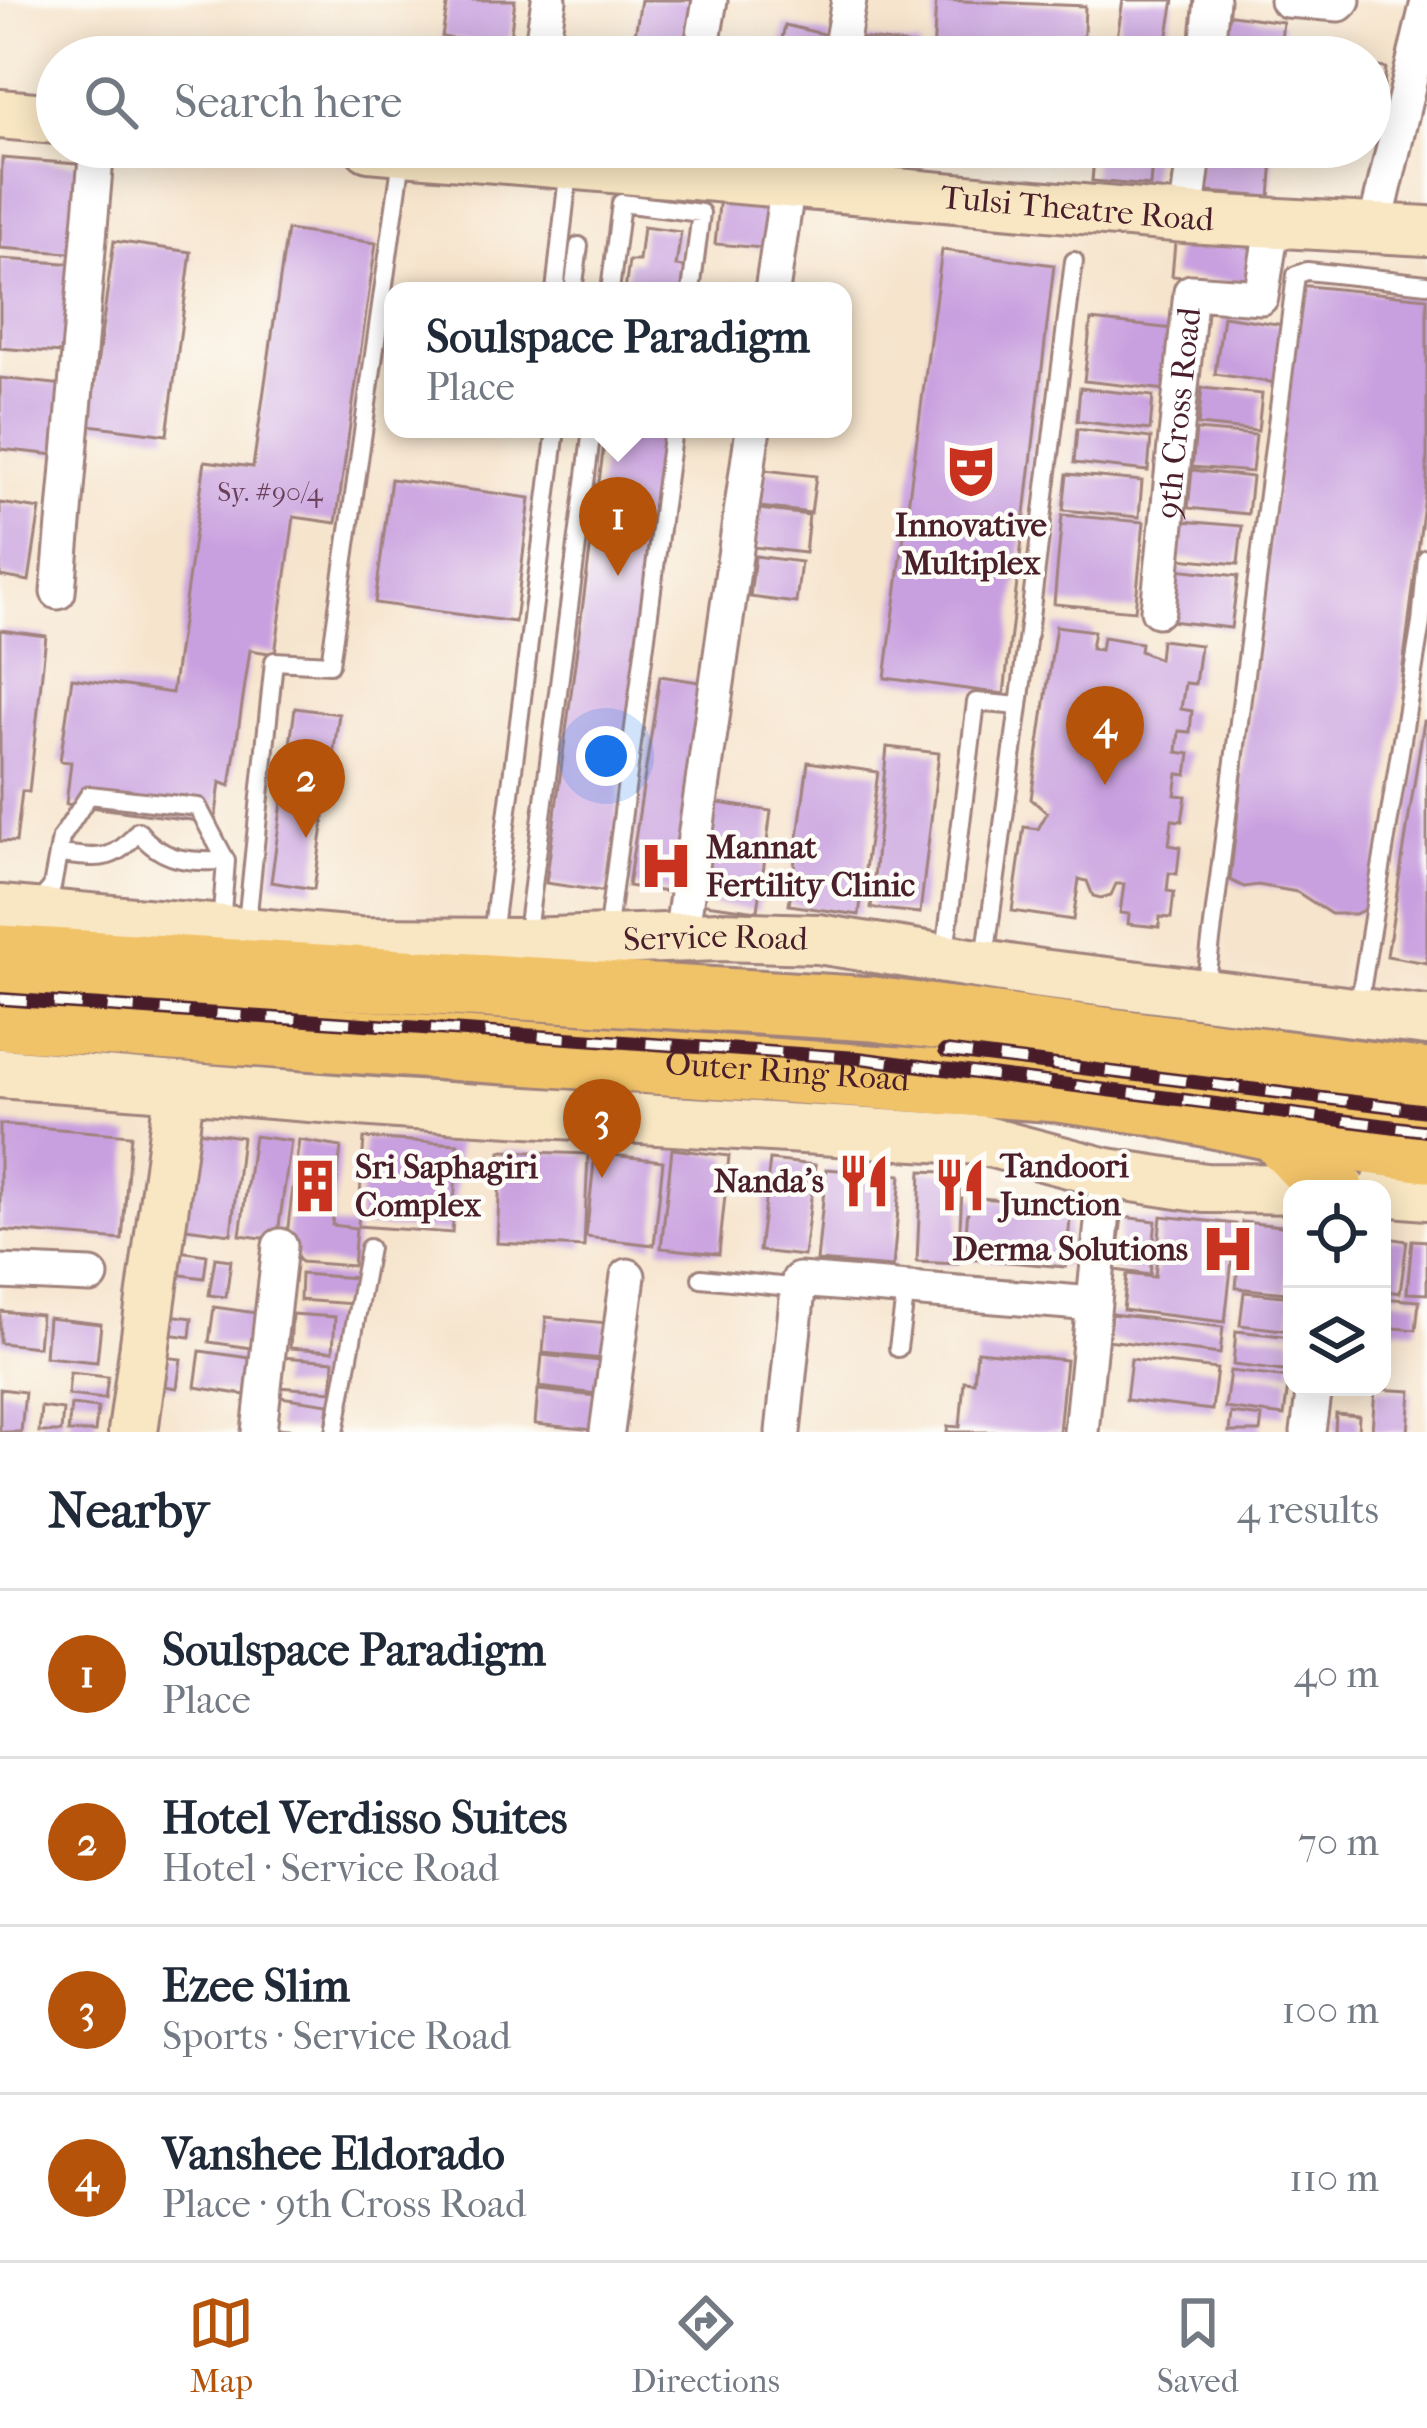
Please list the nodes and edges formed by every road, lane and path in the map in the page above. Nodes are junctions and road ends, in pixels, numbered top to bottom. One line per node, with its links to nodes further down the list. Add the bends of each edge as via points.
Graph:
1 (549, 0): 8 (street)
2 (710, 0): 9 (street)
3 (849, 0): 10 (street)
4 (1212, 0): 11 (street)
5 (1287, 0): 6 (street)
6 (1343, 0)
7 (1427, 6): 14 (street)
8 (543, 36)
9 (704, 36)
10 (842, 36)
11 (1208, 36)
12 (0, 114): 13 (street)
13 (36, 117)
14 (1391, 159)
15 (95, 168): 39 (street)
16 (384, 168): 44 (lane, via 329,664 274,661)
17 (541, 168): 28 (lane)
18 (770, 168): 21 (street, Tulsi Theatre Road)
19 (1192, 168): 22 (street)
20 (1389, 168): 24 (street)
21 (808, 171): 22 (street, Tulsi Theatre Road); 32 (street)
22 (1186, 218): 23 (street, Tulsi Theatre Road)
23 (1273, 222): 24 (street, Tulsi Theatre Road); 40 (street, 9th Cross Road, via 1261,297 1191,292)
24 (1375, 227): 25 (street, Tulsi Theatre Road)
25 (1427, 231)
26 (579, 246): 29 (lane)
27 (1073, 261): 41 (lane)
28 (554, 282)
29 (575, 282)
30 (611, 282): 31 (lane, via 621,202 701,214)
31 (692, 282)
32 (775, 282)
33 (1427, 284): 50 (lane, via 1296,275)
34 (555, 438): 48 (lane)
35 (591, 438): 48 (lane)
36 (672, 438): 47 (lane)
37 (752, 438): 46 (street)
38 (1427, 558): 51 (lane)
39 (58, 592)
40 (1158, 610)
41 (1018, 706): 49 (lane); 49 (lane, via 976,703)
42 (58, 854): 43 (lane, via 107,858 137,831 180,862); 43 (lane, via 89,795 198,807); 45 (lane, via 52,887)
43 (226, 861): 44 (lane)
44 (234, 921): 45 (street, Service Road); 48 (street, Service Road, via 358,942)
45 (10, 927): 55 (highway, Outer Ring Road, via 873,1009)
46 (681, 937): 47 (street, Service Road); 49 (street, Service Road, via 818,939)
47 (607, 942): 48 (street, Service Road)
48 (508, 943)
49 (964, 962): 50 (street, Service Road)
50 (1204, 995): 51 (street, Service Road)
51 (1358, 1011): 53 (street, Service Road)
52 (0, 1017): 57 (highway, Outer Ring Road, via 1058,1090)
53 (1427, 1022)
54 (0, 1073): 56 (street)
55 (1427, 1081)
56 (180, 1088): 59 (street, via 981,1140); 75 (street)
57 (1276, 1129): 58 (highway, Outer Ring Road); 60 (highway)
58 (1427, 1150)
59 (1108, 1173): 61 (street, via 1205,1188); 72 (street)
60 (1323, 1180)
61 (1283, 1189)
62 (1391, 1192): 63 (street)
63 (1427, 1195)
64 (280, 1246): 76 (street)
65 (369, 1248): 77 (lane)
66 (0, 1272): 67 (street)
67 (91, 1276)
68 (628, 1276): 78 (street)
69 (701, 1278): 70 (lane)
70 (799, 1288): 71 (street, via 799,1280); 79 (street)
71 (906, 1288): 72 (street); 73 (lane)
72 (1093, 1304): 80 (street)
73 (898, 1348)
74 (1313, 1396): 81 (street)
75 (133, 1432)
76 (259, 1432)
77 (335, 1432)
78 (607, 1432)
79 (783, 1432)
80 (1081, 1432)
81 (1308, 1432)

